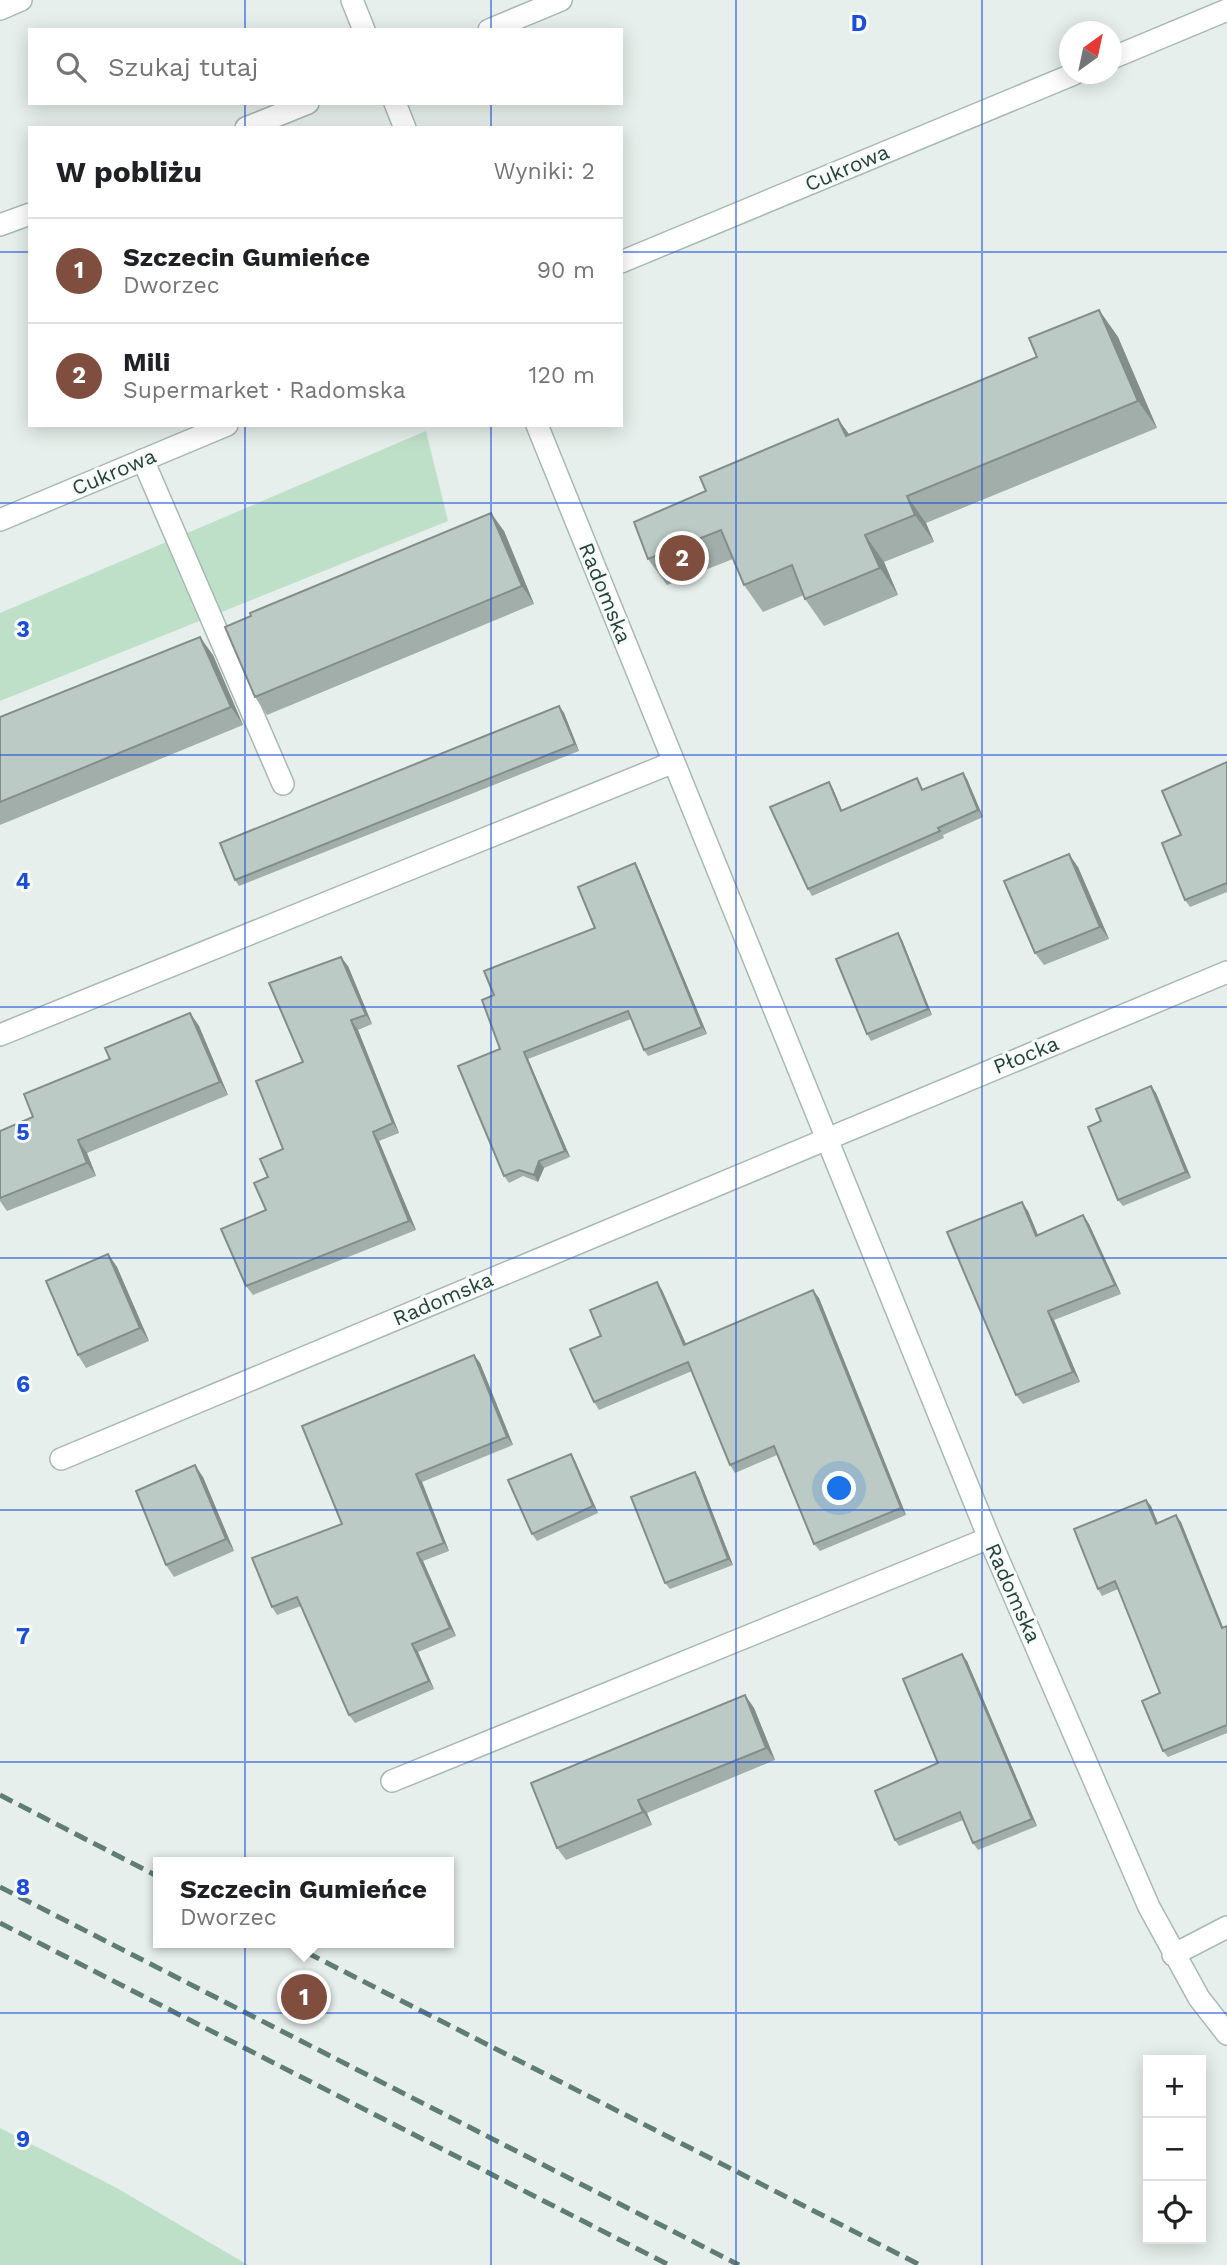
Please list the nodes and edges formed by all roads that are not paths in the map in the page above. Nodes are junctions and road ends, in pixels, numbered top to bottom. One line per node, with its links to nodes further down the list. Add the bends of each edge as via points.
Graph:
1 (21, 0): 4 (street)
2 (352, 0): 6 (street)
3 (561, 0): 7 (street)
4 (0, 9)
5 (1227, 10): 8 (street)
6 (363, 28)
7 (494, 28)
8 (1122, 53)
9 (1059, 80): 16 (street, Cukrowa)
10 (303, 105): 12 (street)
11 (396, 105): 13 (street)
12 (251, 126)
13 (404, 126)
14 (28, 215): 15 (street)
15 (0, 225)
16 (623, 261)
17 (222, 427): 19 (street, Cukrowa)
18 (538, 427): 21 (street, Radomska)
19 (143, 460): 20 (street, Cukrowa); 22 (street)
20 (0, 520)
21 (674, 762): 24 (street); 25 (street, Radomska)
22 (283, 783)
23 (1227, 972): 25 (street, Płocka)
24 (0, 1035)
25 (825, 1139): 26 (street, Radomska); 27 (street, Radomska)
26 (61, 1459)
27 (989, 1538): 28 (street); 30 (street, Radomska)
28 (391, 1781)
29 (1227, 1927): 30 (street)
30 (1173, 1955): 31 (street, Radomska)
31 (1227, 2034)

